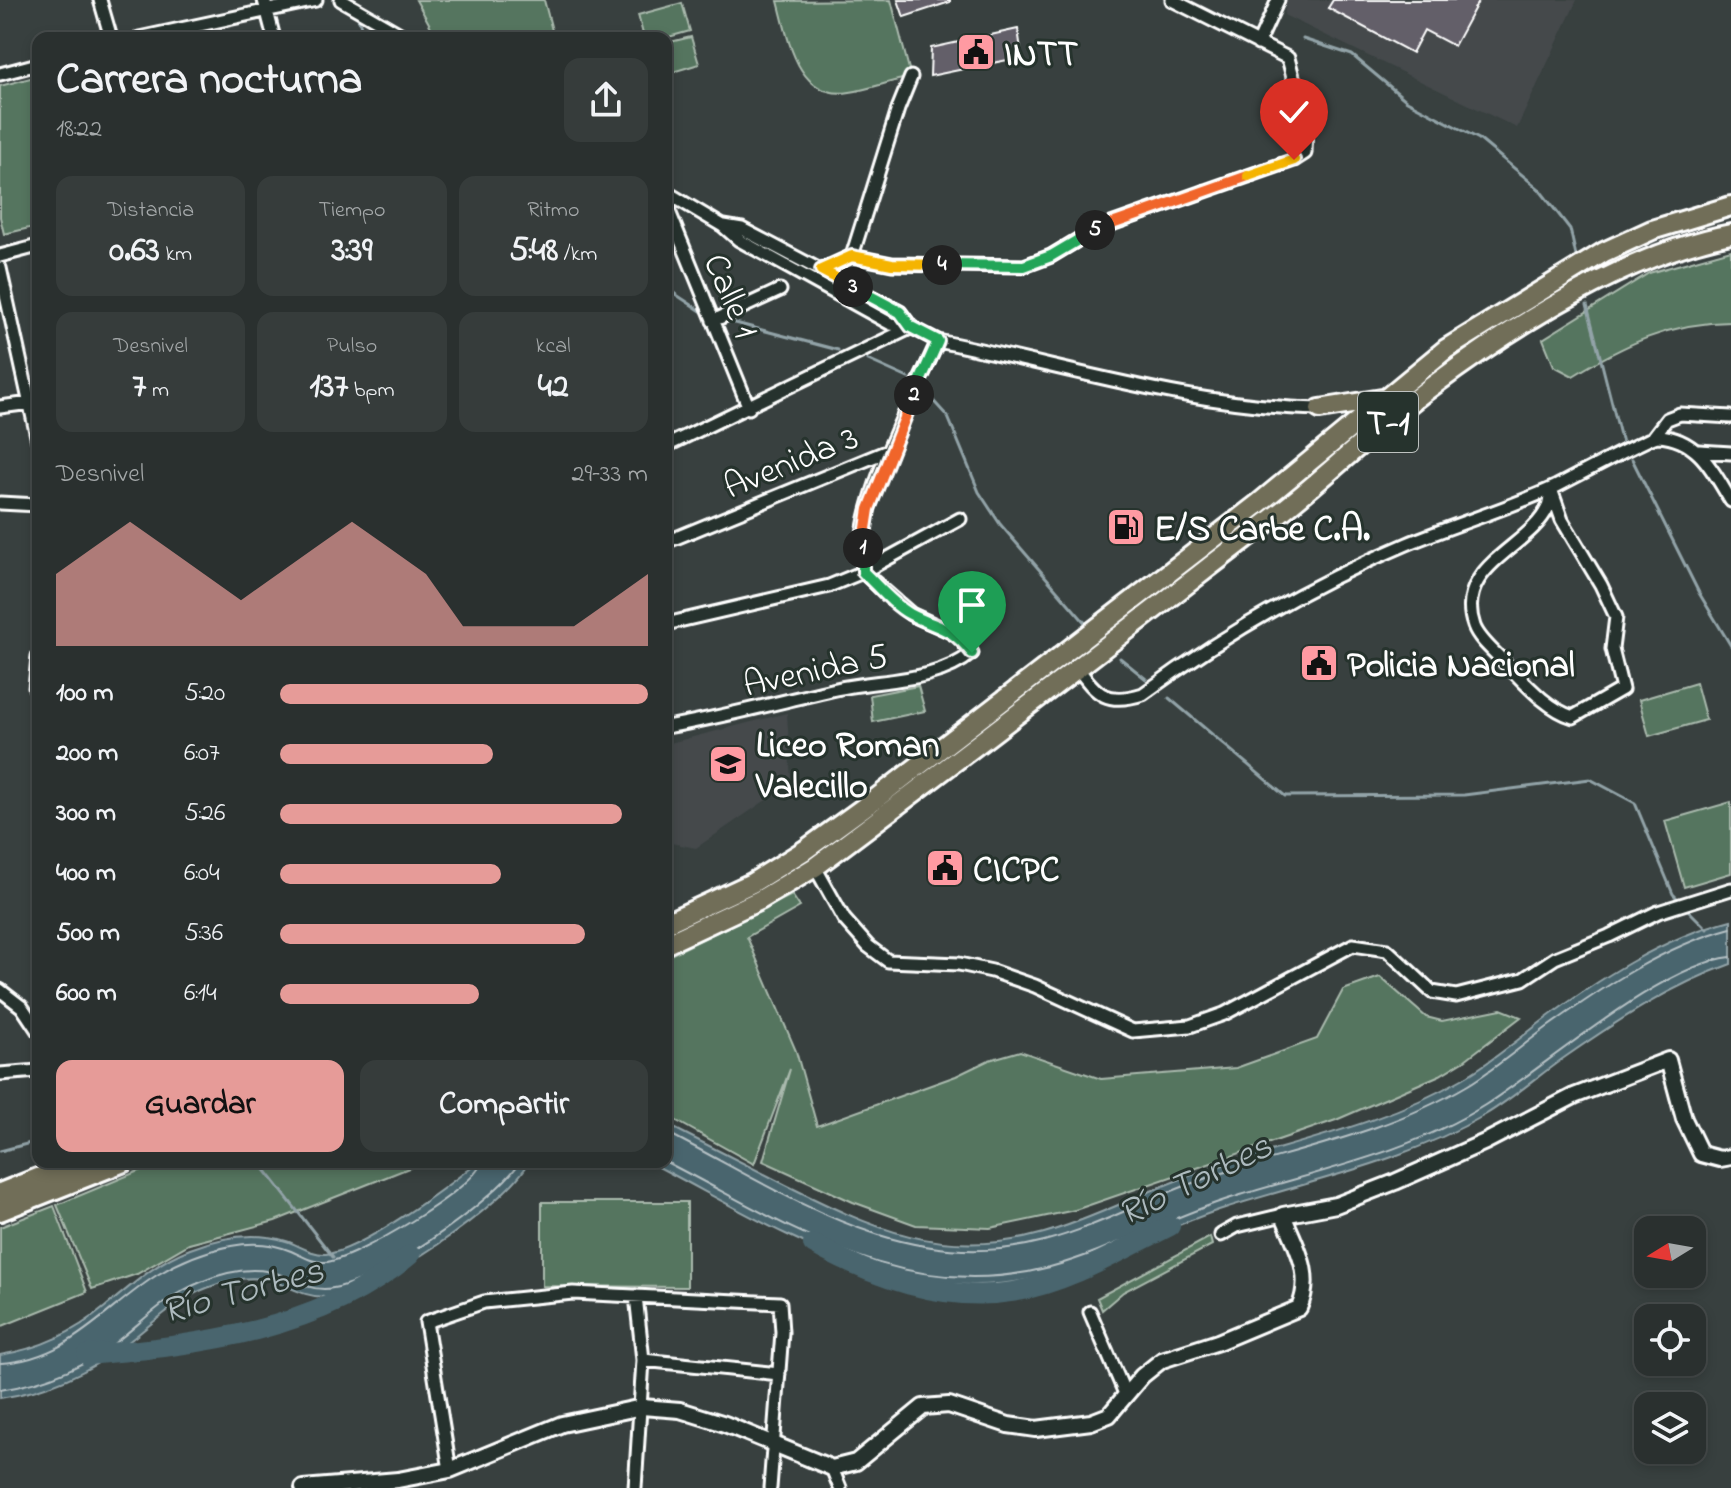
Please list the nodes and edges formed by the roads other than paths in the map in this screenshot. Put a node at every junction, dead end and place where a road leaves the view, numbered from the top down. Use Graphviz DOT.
graph roads {
  1 [pos="100,0"];
  2 [pos="316,0"];
  3 [pos="341,0"];
  4 [pos="1172,0"];
  5 [pos="1278,0"];
  6 [pos="265,4"];
  7 [pos="109,32"];
  8 [pos="161,32"];
  9 [pos="272,32"];
  10 [pos="397,32"];
  11 [pos="1258,44"];
  12 [pos="32,66"];
  13 [pos="0,74"];
  14 [pos="911,77"];
  15 [pos="672,196"];
  16 [pos="1731,206"];
  17 [pos="672,219"];
  18 [pos="723,226"];
  19 [pos="1731,234"];
  20 [pos="32,248"];
  21 [pos="0,256"];
  22 [pos="852,256"];
  23 [pos="0,268"];
  24 [pos="821,270"];
  25 [pos="780,290"];
  26 [pos="713,321"];
  27 [pos="911,327"];
  28 [pos="938,341"];
  29 [pos="32,395"];
  30 [pos="1382,399"];
  31 [pos="32,403"];
  32 [pos="0,407"];
  33 [pos="749,408"];
  34 [pos="1320,409"];
  35 [pos="1731,417"];
  36 [pos="1654,436"];
  37 [pos="1337,442"];
  38 [pos="672,443"];
  39 [pos="890,450"];
  40 [pos="1699,451"];
  41 [pos="1731,453"];
  42 [pos="1551,489"];
  43 [pos="1731,501"];
  44 [pos="0,503"];
  45 [pos="32,505"];
  46 [pos="960,519"];
  47 [pos="672,540"];
  48 [pos="863,572"];
  49 [pos="672,623"];
  50 [pos="1072,660"];
  51 [pos="672,726"];
  52 [pos="815,867"];
  53 [pos="1731,889"];
  54 [pos="672,920"];
  55 [pos="672,941"];
  56 [pos="0,990"];
  57 [pos="32,1022"];
  58 [pos="32,1071"];
  59 [pos="0,1074"];
  60 [pos="1731,1157"];
  61 [pos="63,1168"];
  62 [pos="109,1168"];
  63 [pos="0,1193"];
  64 [pos="0,1211"];
  65 [pos="1283,1215"];
  66 [pos="1221,1235"];
  67 [pos="636,1296"];
  68 [pos="1090,1312"];
  69 [pos="643,1360"];
  70 [pos="779,1374"];
  71 [pos="1126,1396"];
  72 [pos="642,1407"];
  73 [pos="775,1445"];
  74 [pos="832,1468"];
  75 [pos="450,1470"];
  76 [pos="303,1488"];
  77 [pos="635,1488"];
  78 [pos="770,1488"];
  79 [pos="840,1488"];
  1 -- 7 [label="street"];
  2 -- 6 [label="street"];
  3 -- 10 [label="street"];
  4 -- 11 [label="street"];
  5 -- 11 [label="street"];
  6 -- 8 [label="street"];
  6 -- 9 [label="street"];
  11 -- 22 [label="street"];
  12 -- 13 [label="street"];
  14 -- 22 [label="street"];
  15 -- 18 [label="street"];
  16 -- 30 [label="highway, T-1"];
  17 -- 26 [label="street, Calle 1"];
  18 -- 24 [label="street"];
  18 -- 27 [label="street"];
  19 -- 50 [label="highway, T-1"];
  20 -- 21 [label="street"];
  22 -- 24 [label="street"];
  23 -- 29 [label="street"];
  24 -- 27 [label="street"];
  25 -- 26 [label="street"];
  26 -- 33 [label="street, Calle 1"];
  27 -- 28 [label="street"];
  27 -- 33 [label="street"];
  28 -- 34 [label="street"];
  28 -- 39 [label="street"];
  30 -- 34 [label="highway"];
  30 -- 37 [label="highway, T-1"];
  31 -- 32 [label="street"];
  33 -- 38 [label="street"];
  34 -- 37 [label="highway"];
  35 -- 36 [label="street"];
  36 -- 40 [label="street"];
  36 -- 42 [label="street"];
  37 -- 50 [label="highway, T-1"];
  39 -- 47 [label="street, Avenida 3"];
  39 -- 48 [label="street"];
  40 -- 41 [label="street"];
  40 -- 43 [label="street"];
  42 -- 42 [label="street"];
  42 -- 50 [label="street"];
  44 -- 45 [label="street"];
  46 -- 48 [label="street"];
  48 -- 49 [label="street"];
  48 -- 51 [label="street, Avenida 5"];
  50 -- 52 [label="highway, T-1"];
  50 -- 54 [label="highway, T-1"];
  52 -- 53 [label="street"];
  52 -- 55 [label="highway, T-1"];
  56 -- 57 [label="street"];
  58 -- 59 [label="street"];
  60 -- 65 [label="street"];
  61 -- 63 [label="highway"];
  62 -- 64 [label="highway"];
  65 -- 66 [label="street"];
  65 -- 71 [label="street"];
  67 -- 69 [label="street"];
  67 -- 70 [label="street"];
  67 -- 75 [label="street"];
  68 -- 71 [label="street"];
  69 -- 70 [label="street"];
  69 -- 72 [label="street"];
  70 -- 73 [label="street"];
  71 -- 74 [label="street"];
  72 -- 73 [label="street"];
  72 -- 75 [label="street"];
  72 -- 77 [label="street"];
  73 -- 74 [label="street"];
  73 -- 78 [label="street"];
  74 -- 79 [label="street"];
  75 -- 76 [label="street"];
}
